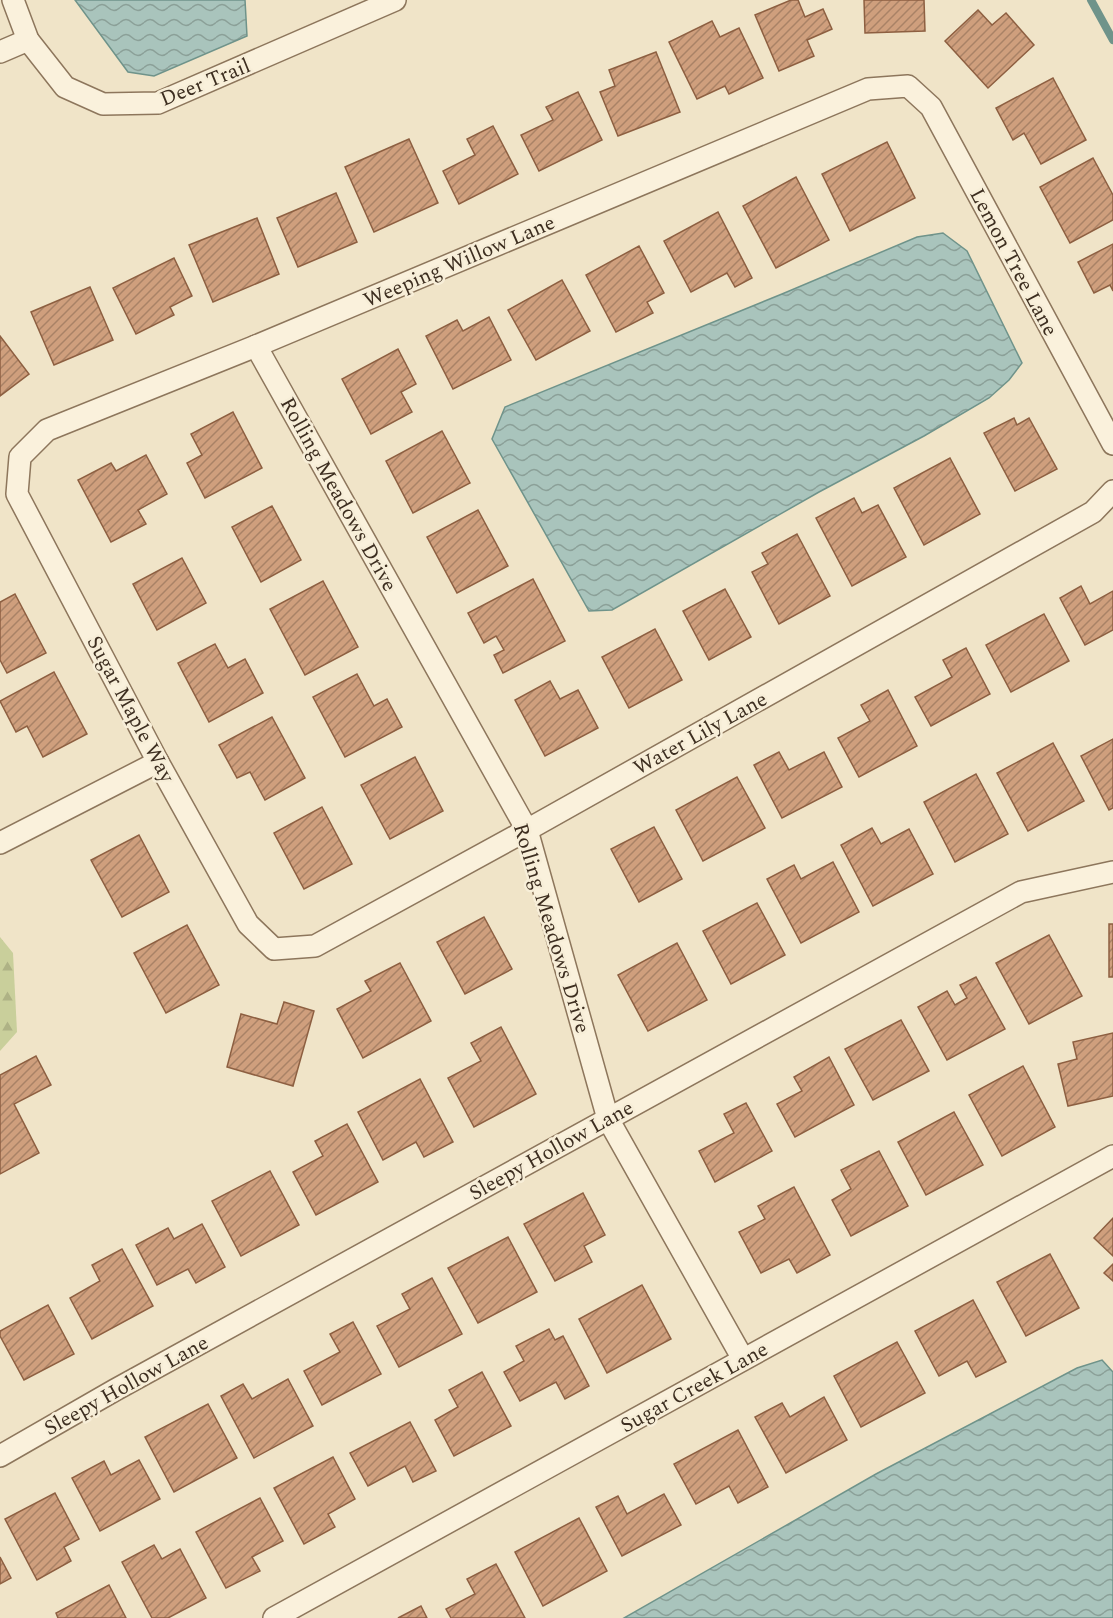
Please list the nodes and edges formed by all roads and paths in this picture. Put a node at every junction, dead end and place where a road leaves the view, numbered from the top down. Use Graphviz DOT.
graph roads {
  1 [pos="13,0"];
  2 [pos="395,0"];
  3 [pos="28,40"];
  4 [pos="0,52"];
  5 [pos="908,86"];
  6 [pos="256,346"];
  7 [pos="1113,444"];
  8 [pos="20,457"];
  9 [pos="1113,491"];
  10 [pos="158,762"];
  11 [pos="528,830"];
  12 [pos="0,843"];
  13 [pos="1113,872"];
  14 [pos="274,949"];
  15 [pos="608,1119"];
  16 [pos="1113,1156"];
  17 [pos="743,1359"];
  18 [pos="0,1456"];
  19 [pos="274,1618"];
  1 -- 3 [label="street, Deer Trail"];
  2 -- 3 [label="street, Deer Trail"];
  3 -- 4 [label="street"];
  5 -- 6 [label="street, Weeping Willow Lane"];
  5 -- 7 [label="street, Lemon Tree Lane"];
  6 -- 8 [label="street, Weeping Willow Lane"];
  6 -- 11 [label="street, Rolling Meadows Drive"];
  8 -- 10 [label="street, Sugar Maple Way"];
  9 -- 11 [label="street, Water Lily Lane"];
  10 -- 12 [label="street"];
  10 -- 14 [label="street, Sugar Maple Way"];
  11 -- 14 [label="street, Water Lily Lane"];
  11 -- 15 [label="street, Rolling Meadows Drive"];
  13 -- 15 [label="street, Sleepy Hollow Lane"];
  15 -- 17 [label="street, Rolling Meadows Drive"];
  15 -- 18 [label="street, Sleepy Hollow Lane"];
  16 -- 17 [label="street, Sugar Creek Lane"];
  17 -- 19 [label="street, Sugar Creek Lane"];
}
